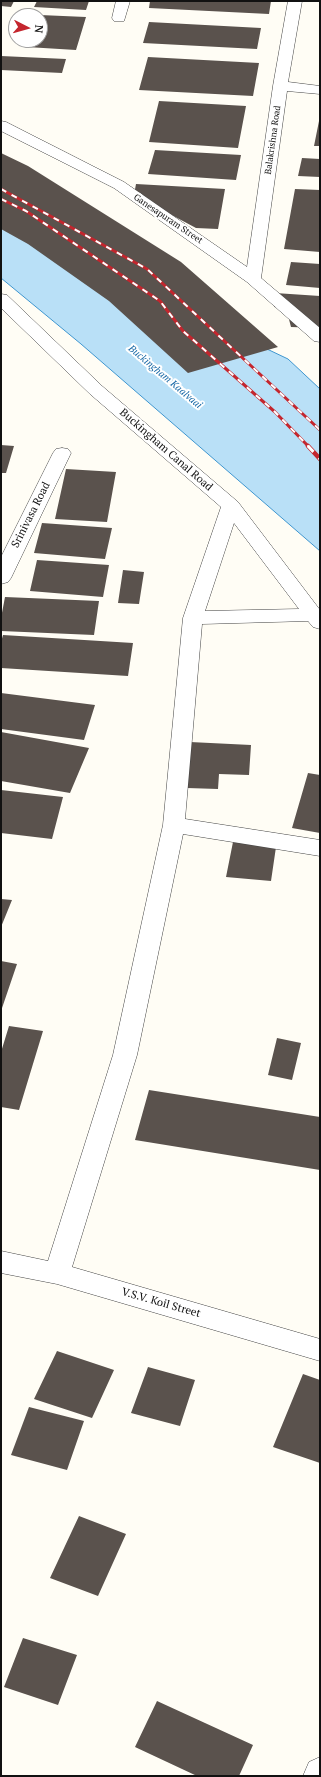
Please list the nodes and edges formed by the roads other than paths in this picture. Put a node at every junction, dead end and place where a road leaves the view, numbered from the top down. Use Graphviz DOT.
graph roads {
  1 [pos="122,1"];
  2 [pos="295,1"];
  3 [pos="120,18"];
  4 [pos="280,86"];
  5 [pos="320,90"];
  6 [pos="1,112"];
  7 [pos="1,125"];
  8 [pos="49,138"];
  9 [pos="253,278"];
  10 [pos="1,299"];
  11 [pos="320,337"];
  12 [pos="62,453"];
  13 [pos="231,506"];
  14 [pos="8,548"];
  15 [pos="1,578"];
  16 [pos="193,618"];
  17 [pos="317,619"];
  18 [pos="174,825"];
  19 [pos="320,848"];
  20 [pos="1,1262"];
  21 [pos="57,1273"];
  22 [pos="320,1350"];
  23 [pos="320,1772"];
  24 [pos="318,1776"];
  1 -- 3 [label="street"];
  2 -- 4 [label="street, Balakrishna Road"];
  4 -- 5 [label="street"];
  4 -- 9 [label="street, Balakrishna Road"];
  6 -- 8 [label="street"];
  7 -- 9 [label="street, Ganesapuram Street"];
  9 -- 11 [label="street, Ganesapuram Street"];
  10 -- 13 [label="street, Buckingham Canal Road"];
  12 -- 14 [label="street, Srinivasa Road"];
  13 -- 16 [label="street"];
  13 -- 17 [label="street, Buckingham Canal Road"];
  14 -- 15 [label="street, Srinivasa Road"];
  16 -- 17 [label="street"];
  16 -- 18 [label="street"];
  18 -- 19 [label="street"];
  18 -- 21 [label="street"];
  20 -- 21 [label="street, V.S.V. Koil Street"];
  21 -- 22 [label="street, V.S.V. Koil Street"];
  23 -- 24 [label="street"];
}
